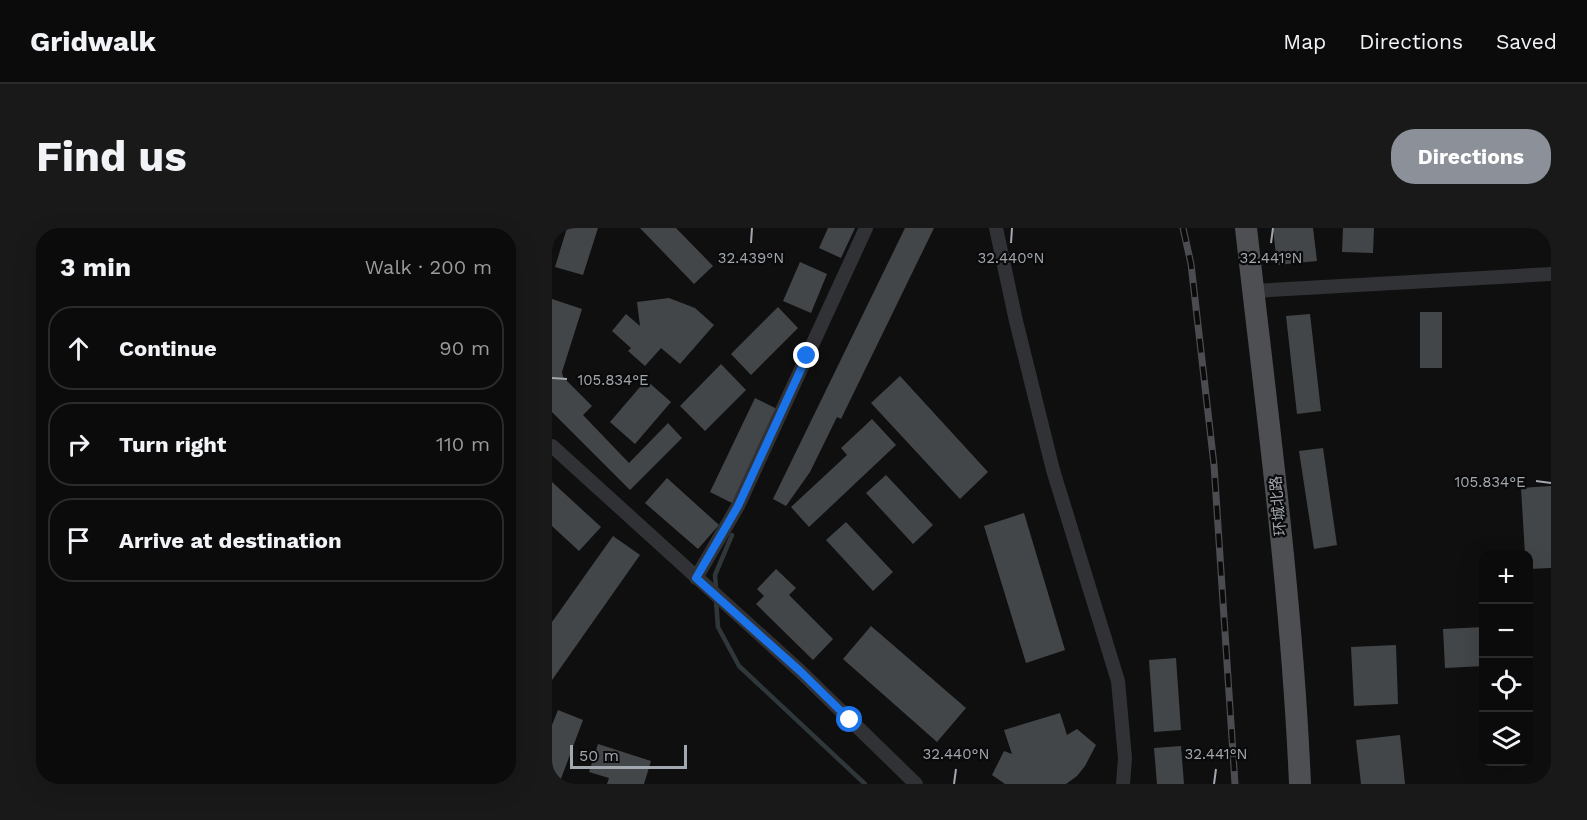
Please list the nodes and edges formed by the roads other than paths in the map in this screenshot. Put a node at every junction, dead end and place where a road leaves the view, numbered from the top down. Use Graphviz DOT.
graph roads {
  1 [pos="866,228"];
  2 [pos="996,228"];
  3 [pos="1246,228"];
  4 [pos="1551,274"];
  5 [pos="1253,291"];
  6 [pos="552,446"];
  7 [pos="696,578"];
  8 [pos="916,784"];
  9 [pos="1123,784"];
  10 [pos="1300,784"];
  1 -- 7 [label="street"];
  2 -- 9 [label="street"];
  3 -- 5 [label="main road, 环城北路"];
  4 -- 5 [label="street"];
  5 -- 10 [label="main road, 环城北路"];
  6 -- 7 [label="street"];
  7 -- 8 [label="street"];
}
